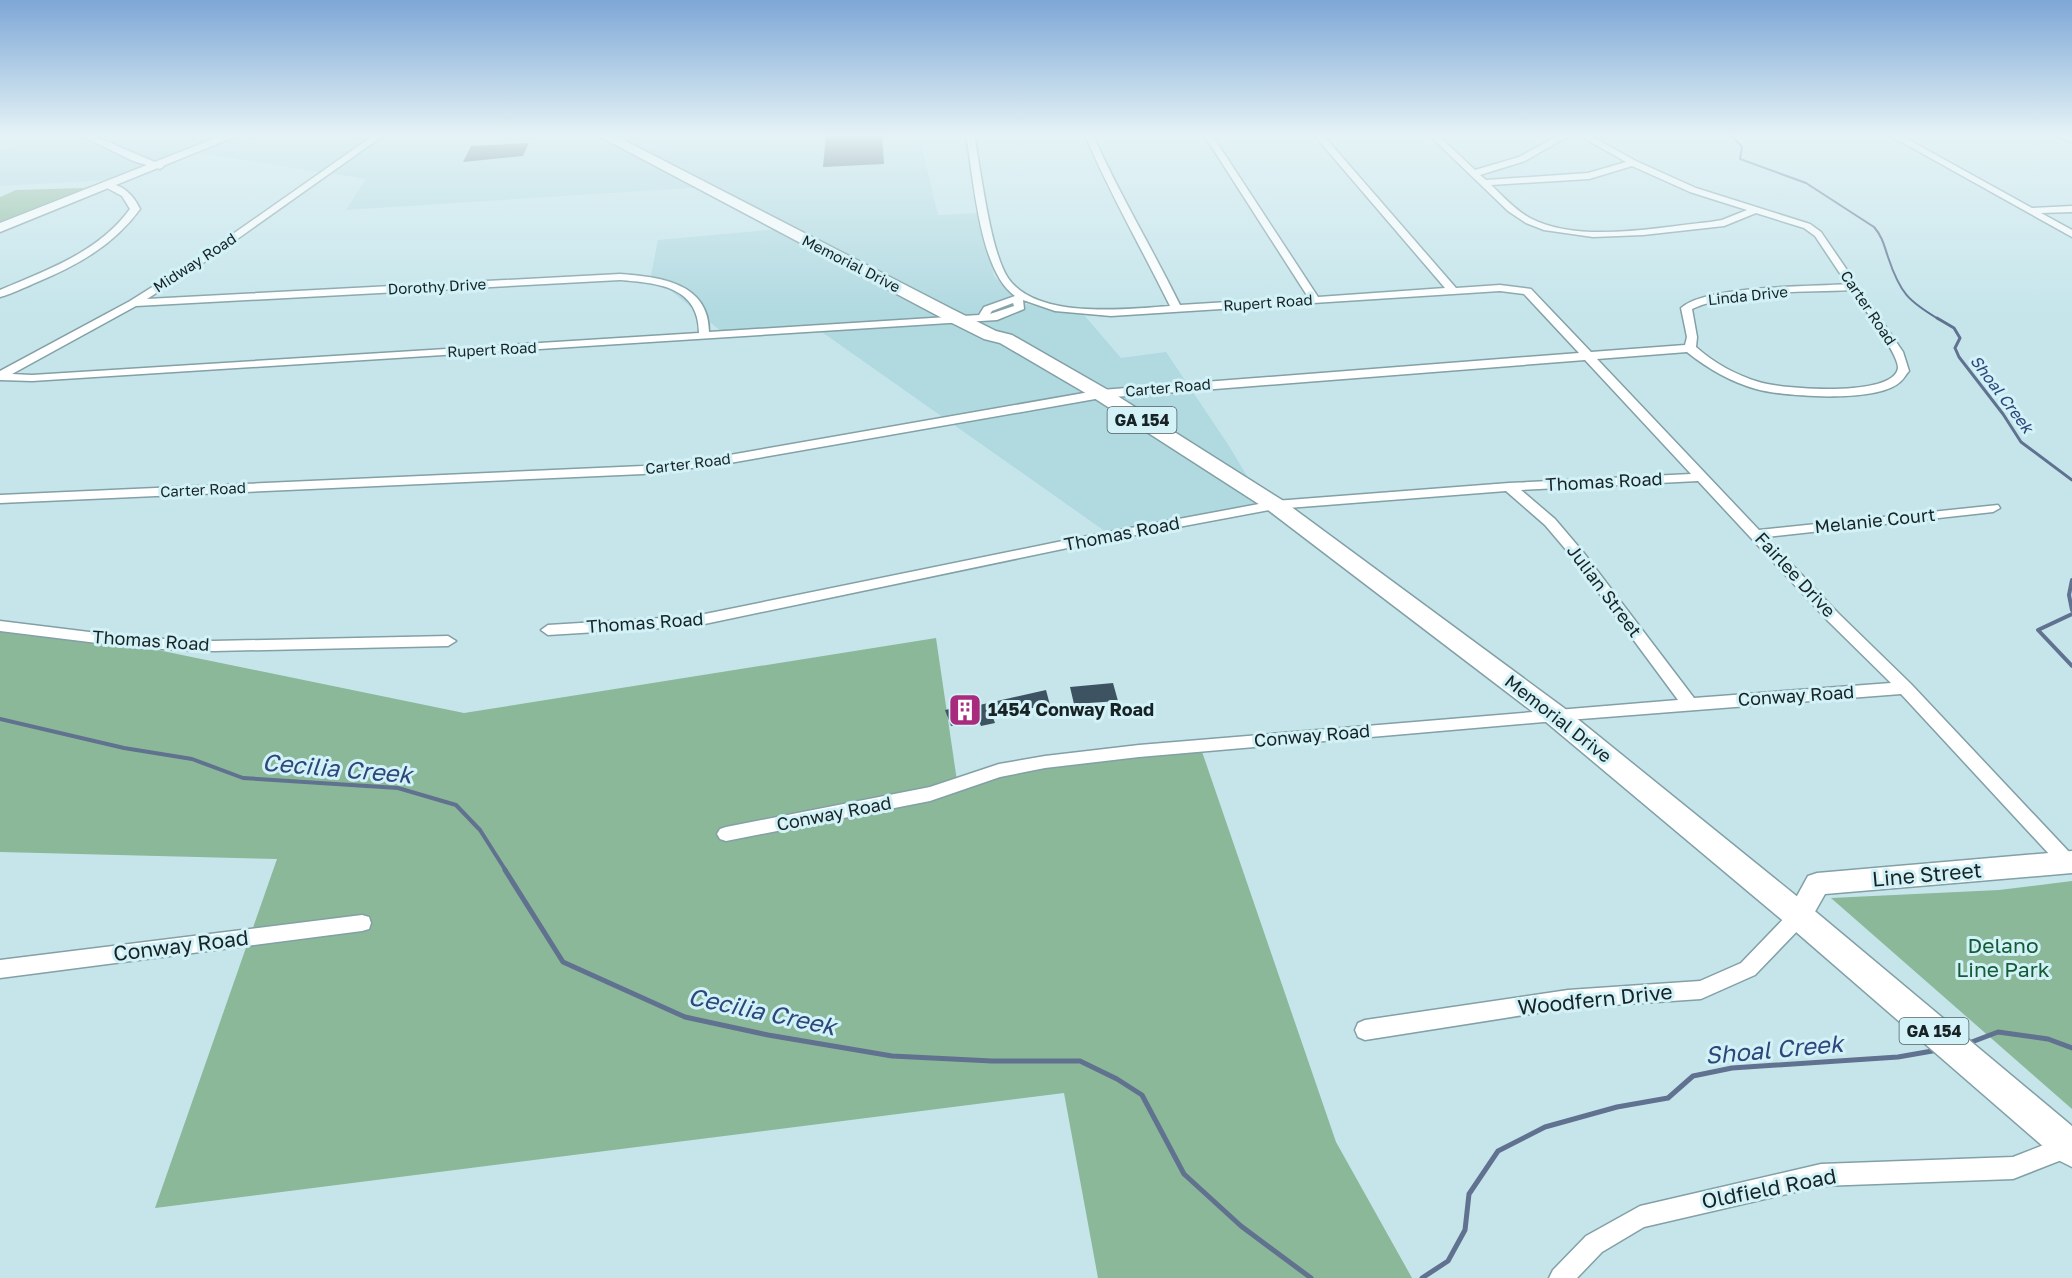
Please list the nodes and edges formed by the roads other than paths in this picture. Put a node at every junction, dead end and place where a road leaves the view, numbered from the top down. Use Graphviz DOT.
graph roads {
  1 [pos="87,195"];
  2 [pos="126,195"];
  3 [pos="294,195"];
  4 [pos="718,195"];
  5 [pos="742,195"];
  6 [pos="982,195"];
  7 [pos="1118,195"];
  8 [pos="1247,195"];
  9 [pos="1370,195"];
  10 [pos="1496,195"];
  11 [pos="1707,195"];
  12 [pos="2000,195"];
  13 [pos="2072,209"];
  14 [pos="1755,210"];
  15 [pos="2031,212"];
  16 [pos="0,228"];
  17 [pos="2072,234"];
  18 [pos="1854,287"];
  19 [pos="1521,289"];
  20 [pos="1453,291"];
  21 [pos="0,294"];
  22 [pos="1021,298"];
  23 [pos="1315,300"];
  24 [pos="134,303"];
  25 [pos="1176,309"];
  26 [pos="982,317"];
  27 [pos="959,319"];
  28 [pos="704,337"];
  29 [pos="1006,339"];
  30 [pos="1690,348"];
  31 [pos="1589,356"];
  32 [pos="0,376"];
  33 [pos="1101,394"];
  34 [pos="1701,477"];
  35 [pos="1509,487"];
  36 [pos="0,499"];
  37 [pos="1275,505"];
  38 [pos="1992,508"];
  39 [pos="1757,534"];
  40 [pos="0,626"];
  41 [pos="548,630"];
  42 [pos="448,641"];
  43 [pos="1905,688"];
  44 [pos="1690,704"];
  45 [pos="1554,715"];
  46 [pos="726,834"];
  47 [pos="2070,862"];
  48 [pos="1799,915"];
  49 [pos="362,923"];
  50 [pos="0,969"];
  51 [pos="1365,1030"];
  52 [pos="2070,1148"];
  53 [pos="1561,1278"];
  1 -- 16 [label="main road"];
  2 -- 21 [label="street"];
  3 -- 24 [label="street, Midway Road"];
  4 -- 27 [label="main road, Memorial Drive / GA 154"];
  5 -- 26 [label="main road, Memorial Drive / GA 154"];
  6 -- 22 [label="street"];
  7 -- 25 [label="street"];
  8 -- 23 [label="street"];
  9 -- 20 [label="street"];
  10 -- 14 [label="street"];
  11 -- 14 [label="street, Carter Road"];
  12 -- 15 [label="street"];
  13 -- 15 [label="street"];
  14 -- 18 [label="street, Carter Road"];
  15 -- 17 [label="street"];
  18 -- 30 [label="street, Linda Drive"];
  18 -- 30 [label="street, Carter Road"];
  19 -- 20 [label="street, Rupert Road"];
  19 -- 31 [label="street, Fairlee Drive"];
  20 -- 23 [label="street, Rupert Road"];
  22 -- 25 [label="street, Rupert Road"];
  22 -- 26 [label="street, Rupert Road"];
  23 -- 25 [label="street, Rupert Road"];
  24 -- 28 [label="street, Dorothy Drive"];
  24 -- 32 [label="street, Midway Road"];
  26 -- 27 [label="street, Rupert Road"];
  26 -- 29 [label="main road, Memorial Drive / GA 154"];
  27 -- 28 [label="street, Rupert Road"];
  27 -- 29 [label="main road, Memorial Drive / GA 154"];
  28 -- 32 [label="street, Rupert Road"];
  29 -- 33 [label="main road, Memorial Drive / GA 154"];
  30 -- 31 [label="street, Carter Road"];
  31 -- 33 [label="street, Carter Road"];
  31 -- 34 [label="street, Fairlee Drive"];
  33 -- 36 [label="street, Carter Road"];
  33 -- 37 [label="main road, Memorial Drive / GA 154"];
  34 -- 35 [label="street, Thomas Road"];
  34 -- 39 [label="street, Fairlee Drive"];
  35 -- 37 [label="street, Thomas Road"];
  35 -- 44 [label="street, Julian Street"];
  37 -- 41 [label="street, Thomas Road"];
  37 -- 45 [label="main road, Memorial Drive / GA 154"];
  38 -- 39 [label="street, Melanie Court"];
  39 -- 43 [label="street, Fairlee Drive"];
  40 -- 42 [label="street, Thomas Road"];
  43 -- 44 [label="street, Conway Road"];
  43 -- 47 [label="street, Fairlee Drive"];
  44 -- 45 [label="street, Conway Road"];
  45 -- 46 [label="street, Conway Road"];
  45 -- 48 [label="main road, Memorial Drive / GA 154"];
  47 -- 48 [label="main road, Line Street"];
  48 -- 51 [label="street, Woodfern Drive"];
  48 -- 52 [label="main road, Memorial Drive / GA 154"];
  49 -- 50 [label="street, Conway Road"];
  52 -- 53 [label="street, Oldfield Road"];
}
